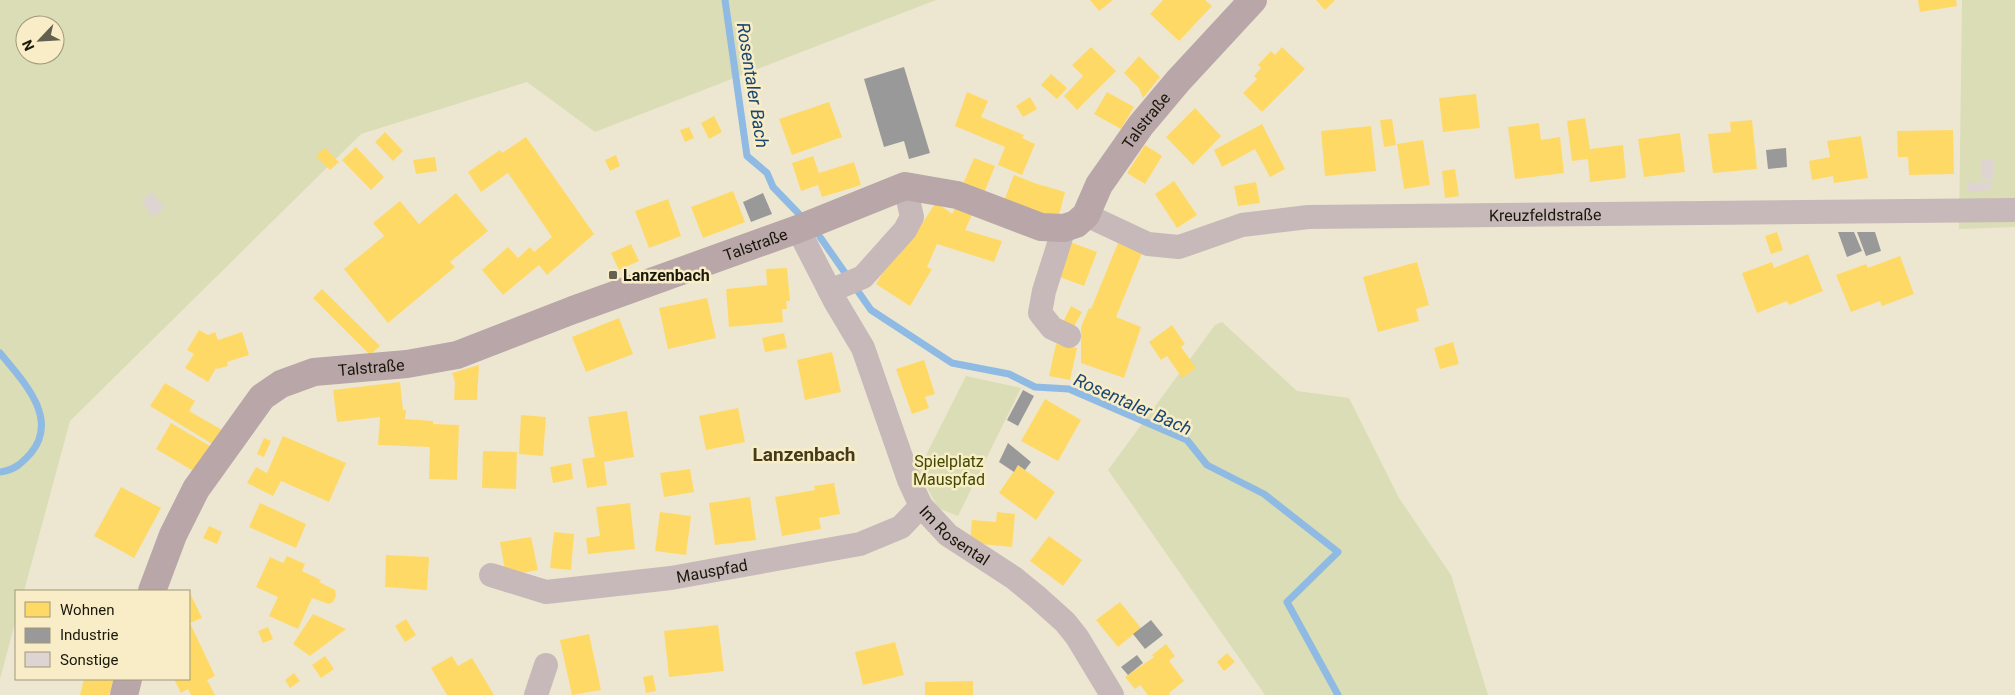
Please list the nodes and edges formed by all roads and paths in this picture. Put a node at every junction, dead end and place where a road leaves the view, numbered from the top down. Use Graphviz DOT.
graph roads {
  1 [pos="1253,0"];
  2 [pos="905,186"];
  3 [pos="2015,210"];
  4 [pos="1075,221"];
  5 [pos="798,229"];
  6 [pos="843,286"];
  7 [pos="1069,336"];
  8 [pos="921,506"];
  9 [pos="491,575"];
  10 [pos="152,590"];
  11 [pos="546,665"];
  12 [pos="128,680"];
  13 [pos="124,695"];
  14 [pos="536,695"];
  15 [pos="1112,695"];
  1 -- 4 [label="main road, Talstraße"];
  2 -- 4 [label="main road"];
  2 -- 5 [label="main road, Talstraße"];
  2 -- 6 [label="street"];
  3 -- 4 [label="street, Kreuzfeldstraße"];
  4 -- 7 [label="street"];
  5 -- 6 [label="street, Im Rosental"];
  5 -- 10 [label="main road, Talstraße"];
  6 -- 8 [label="street, Im Rosental"];
  8 -- 9 [label="street, Mauspfad"];
  8 -- 15 [label="street, Im Rosental"];
  11 -- 14 [label="street"];
  12 -- 13 [label="main road"];
}
